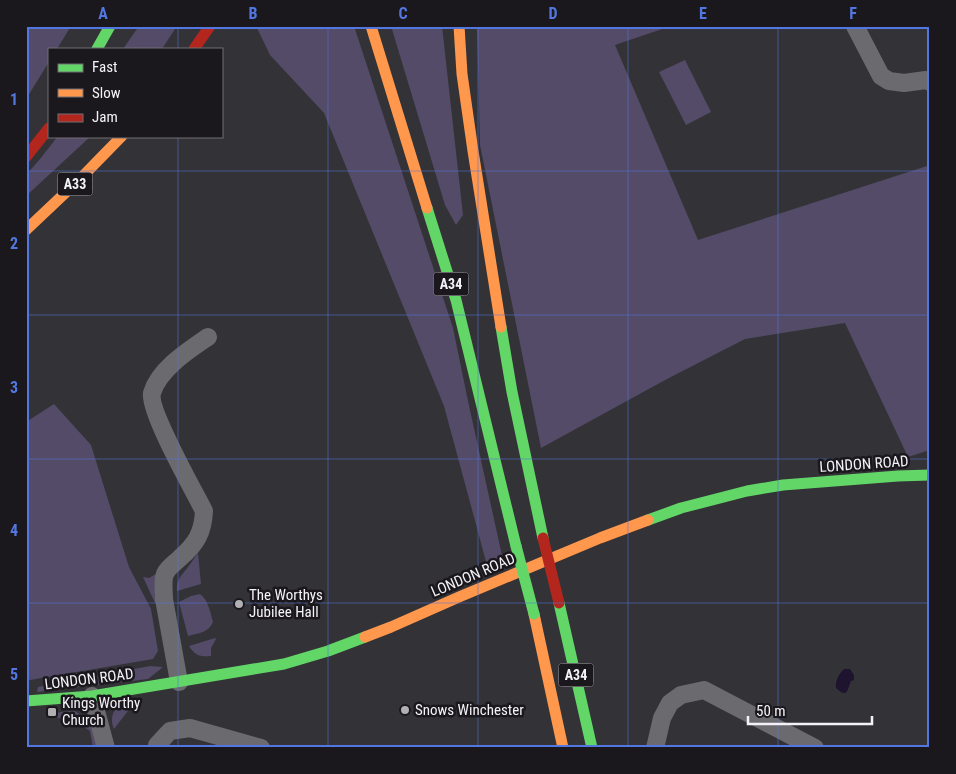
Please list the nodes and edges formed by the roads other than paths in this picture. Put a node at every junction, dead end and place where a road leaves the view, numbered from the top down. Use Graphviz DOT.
graph roads {
  1 [pos="110,26"];
  2 [pos="210,26"];
  3 [pos="371,26"];
  4 [pos="459,26"];
  5 [pos="855,26"];
  6 [pos="98,48"];
  7 [pos="195,48"];
  8 [pos="930,82"];
  9 [pos="48,129"];
  10 [pos="120,138"];
  11 [pos="26,157"];
  12 [pos="26,230"];
  13 [pos="208,337"];
  14 [pos="930,476"];
  15 [pos="180,682"];
  16 [pos="92,696"];
  17 [pos="26,701"];
  18 [pos="227,743"];
  19 [pos="156,745"];
  20 [pos="106,748"];
  21 [pos="261,748"];
  22 [pos="563,748"];
  23 [pos="592,748"];
  24 [pos="655,748"];
  25 [pos="815,748"];
  1 -- 6 [label="main road"];
  2 -- 7 [label="main road"];
  3 -- 22 [label="main road, A34, bridge"];
  4 -- 23 [label="main road, A34, bridge"];
  5 -- 8 [label="street"];
  9 -- 11 [label="main road"];
  10 -- 12 [label="main road, A33"];
  13 -- 15 [label="street"];
  14 -- 15 [label="main road, LONDON ROAD"];
  15 -- 16 [label="main road, LONDON ROAD"];
  16 -- 17 [label="main road, LONDON ROAD"];
  16 -- 20 [label="street"];
  18 -- 19 [label="street"];
  18 -- 21 [label="street"];
  24 -- 25 [label="street"];
}
